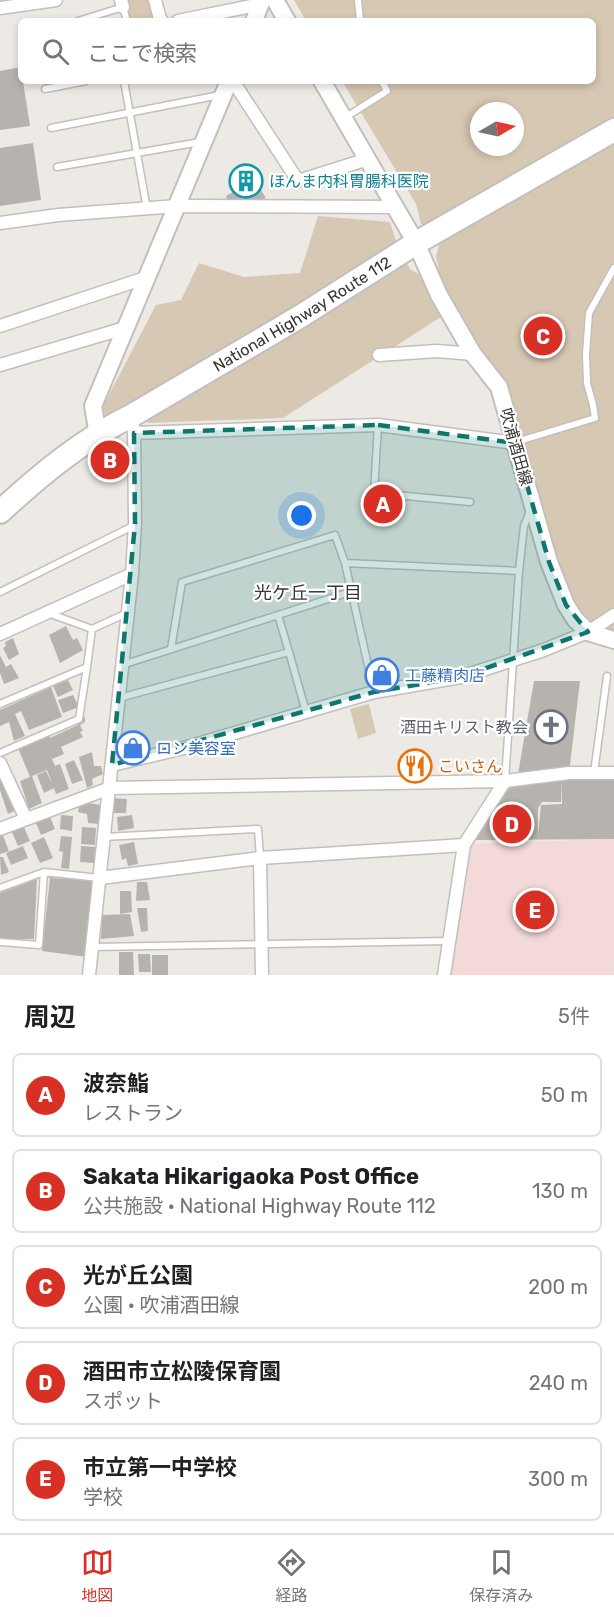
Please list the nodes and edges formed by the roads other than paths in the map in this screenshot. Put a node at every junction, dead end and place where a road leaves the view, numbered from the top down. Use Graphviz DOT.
graph roads {
  1 [pos="56,0"];
  2 [pos="156,0"];
  3 [pos="358,0"];
  4 [pos="266,1"];
  5 [pos="122,3"];
  6 [pos="0,8"];
  7 [pos="85,18"];
  8 [pos="127,18"];
  9 [pos="160,18"];
  10 [pos="191,18"];
  11 [pos="256,18"];
  12 [pos="284,18"];
  13 [pos="360,18"];
  14 [pos="71,84"];
  15 [pos="124,84"];
  16 [pos="324,84"];
  17 [pos="384,84"];
  18 [pos="229,85"];
  19 [pos="45,89"];
  20 [pos="129,112"];
  21 [pos="344,118"];
  22 [pos="51,128"];
  23 [pos="614,130"];
  24 [pos="204,142"];
  25 [pos="138,153"];
  26 [pos="368,159"];
  27 [pos="57,167"];
  28 [pos="177,206"];
  29 [pos="396,207"];
  30 [pos="147,210"];
  31 [pos="0,223"];
  32 [pos="416,243"];
  33 [pos="614,268"];
  34 [pos="145,278"];
  35 [pos="0,326"];
  36 [pos="125,328"];
  37 [pos="379,354"];
  38 [pos="473,354"];
  39 [pos="0,365"];
  40 [pos="132,424"];
  41 [pos="378,425"];
  42 [pos="98,435"];
  43 [pos="515,443"];
  44 [pos="470,502"];
  45 [pos="532,505"];
  46 [pos="0,512"];
  47 [pos="135,525"];
  48 [pos="345,564"];
  49 [pos="519,571"];
  50 [pos="132,574"];
  51 [pos="0,592"];
  52 [pos="350,592"];
  53 [pos="46,612"];
  54 [pos="127,613"];
  55 [pos="278,615"];
  56 [pos="614,615"];
  57 [pos="92,629"];
  58 [pos="588,632"];
  59 [pos="0,633"];
  60 [pos="614,640"];
  61 [pos="171,650"];
  62 [pos="289,652"];
  63 [pos="514,660"];
  64 [pos="122,665"];
  65 [pos="87,668"];
  66 [pos="607,676"];
  67 [pos="374,692"];
  68 [pos="118,698"];
  69 [pos="0,704"];
  70 [pos="306,713"];
  71 [pos="0,753"];
  72 [pos="0,763"];
  73 [pos="112,765"];
  74 [pos="594,773"];
  75 [pos="614,773"];
  76 [pos="505,781"];
  77 [pos="110,788"];
  78 [pos="26,819"];
  79 [pos="0,829"];
  80 [pos="104,837"];
  81 [pos="464,845"];
  82 [pos="260,858"];
  83 [pos="44,872"];
  84 [pos="100,878"];
  85 [pos="0,888"];
  86 [pos="449,941"];
  87 [pos="0,942"];
  88 [pos="261,946"];
  89 [pos="92,947"];
  90 [pos="89,975"];
  91 [pos="262,975"];
  92 [pos="444,975"];
  1 -- 6 [label="street"];
  2 -- 9 [label="street"];
  3 -- 13 [label="lane"];
  4 -- 10 [label="street"];
  4 -- 11 [label="street"];
  4 -- 12 [label="street"];
  5 -- 7 [label="lane"];
  5 -- 8 [label="lane"];
  14 -- 19 [label="lane"];
  15 -- 20 [label="lane"];
  16 -- 21 [label="street, 吹浦酒田線"];
  17 -- 21 [label="lane"];
  18 -- 20 [label="lane"];
  18 -- 24 [label="street"];
  18 -- 26 [label="street"];
  20 -- 22 [label="lane"];
  20 -- 25 [label="lane"];
  21 -- 26 [label="street, 吹浦酒田線"];
  23 -- 32 [label="highway, National Highway Route 112"];
  24 -- 25 [label="lane"];
  24 -- 28 [label="street"];
  25 -- 27 [label="lane"];
  25 -- 30 [label="lane"];
  26 -- 29 [label="street, 吹浦酒田線"];
  28 -- 29 [label="street"];
  28 -- 30 [label="street"];
  28 -- 34 [label="street"];
  29 -- 32 [label="street, 吹浦酒田線"];
  30 -- 31 [label="street"];
  32 -- 38 [label="street, 吹浦酒田線"];
  32 -- 40 [label="highway, National Highway Route 112"];
  33 -- 43 [label="lane"];
  34 -- 35 [label="street"];
  34 -- 36 [label="street"];
  36 -- 39 [label="street"];
  36 -- 42 [label="street"];
  37 -- 38 [label="street"];
  38 -- 43 [label="street, 吹浦酒田線"];
  40 -- 41 [label="street"];
  40 -- 42 [label="highway, National Highway Route 112"];
  40 -- 47 [label="street"];
  41 -- 43 [label="street"];
  41 -- 44 [label="lane"];
  42 -- 46 [label="highway, National Highway Route 112"];
  43 -- 45 [label="street, 吹浦酒田線"];
  45 -- 49 [label="lane"];
  45 -- 58 [label="street, 吹浦酒田線"];
  47 -- 50 [label="street"];
  47 -- 51 [label="lane"];
  48 -- 49 [label="lane"];
  48 -- 52 [label="lane"];
  48 -- 61 [label="lane"];
  49 -- 63 [label="lane"];
  50 -- 53 [label="street"];
  50 -- 54 [label="street"];
  52 -- 55 [label="lane"];
  52 -- 67 [label="lane"];
  53 -- 57 [label="lane"];
  53 -- 59 [label="street"];
  54 -- 57 [label="lane"];
  54 -- 64 [label="street"];
  55 -- 61 [label="lane"];
  55 -- 62 [label="lane"];
  56 -- 58 [label="street"];
  57 -- 65 [label="lane"];
  58 -- 60 [label="street"];
  58 -- 63 [label="street"];
  61 -- 64 [label="lane"];
  62 -- 68 [label="lane"];
  62 -- 70 [label="lane"];
  63 -- 67 [label="street"];
  63 -- 76 [label="lane"];
  64 -- 68 [label="street"];
  65 -- 69 [label="lane"];
  65 -- 71 [label="lane"];
  66 -- 74 [label="lane"];
  67 -- 70 [label="street"];
  68 -- 73 [label="street"];
  70 -- 73 [label="street"];
  72 -- 78 [label="street"];
  73 -- 77 [label="street"];
  74 -- 75 [label="street"];
  74 -- 76 [label="street"];
  76 -- 77 [label="street"];
  76 -- 81 [label="street"];
  77 -- 78 [label="street"];
  77 -- 80 [label="street"];
  78 -- 79 [label="street"];
  80 -- 82 [label="lane"];
  80 -- 84 [label="street"];
  81 -- 82 [label="street"];
  81 -- 86 [label="street"];
  82 -- 84 [label="street"];
  82 -- 88 [label="street"];
  83 -- 84 [label="lane"];
  83 -- 85 [label="lane"];
  83 -- 87 [label="lane"];
  84 -- 89 [label="street"];
  86 -- 88 [label="lane"];
  86 -- 92 [label="street"];
  88 -- 89 [label="lane"];
  88 -- 91 [label="street"];
  89 -- 90 [label="street"];
}
